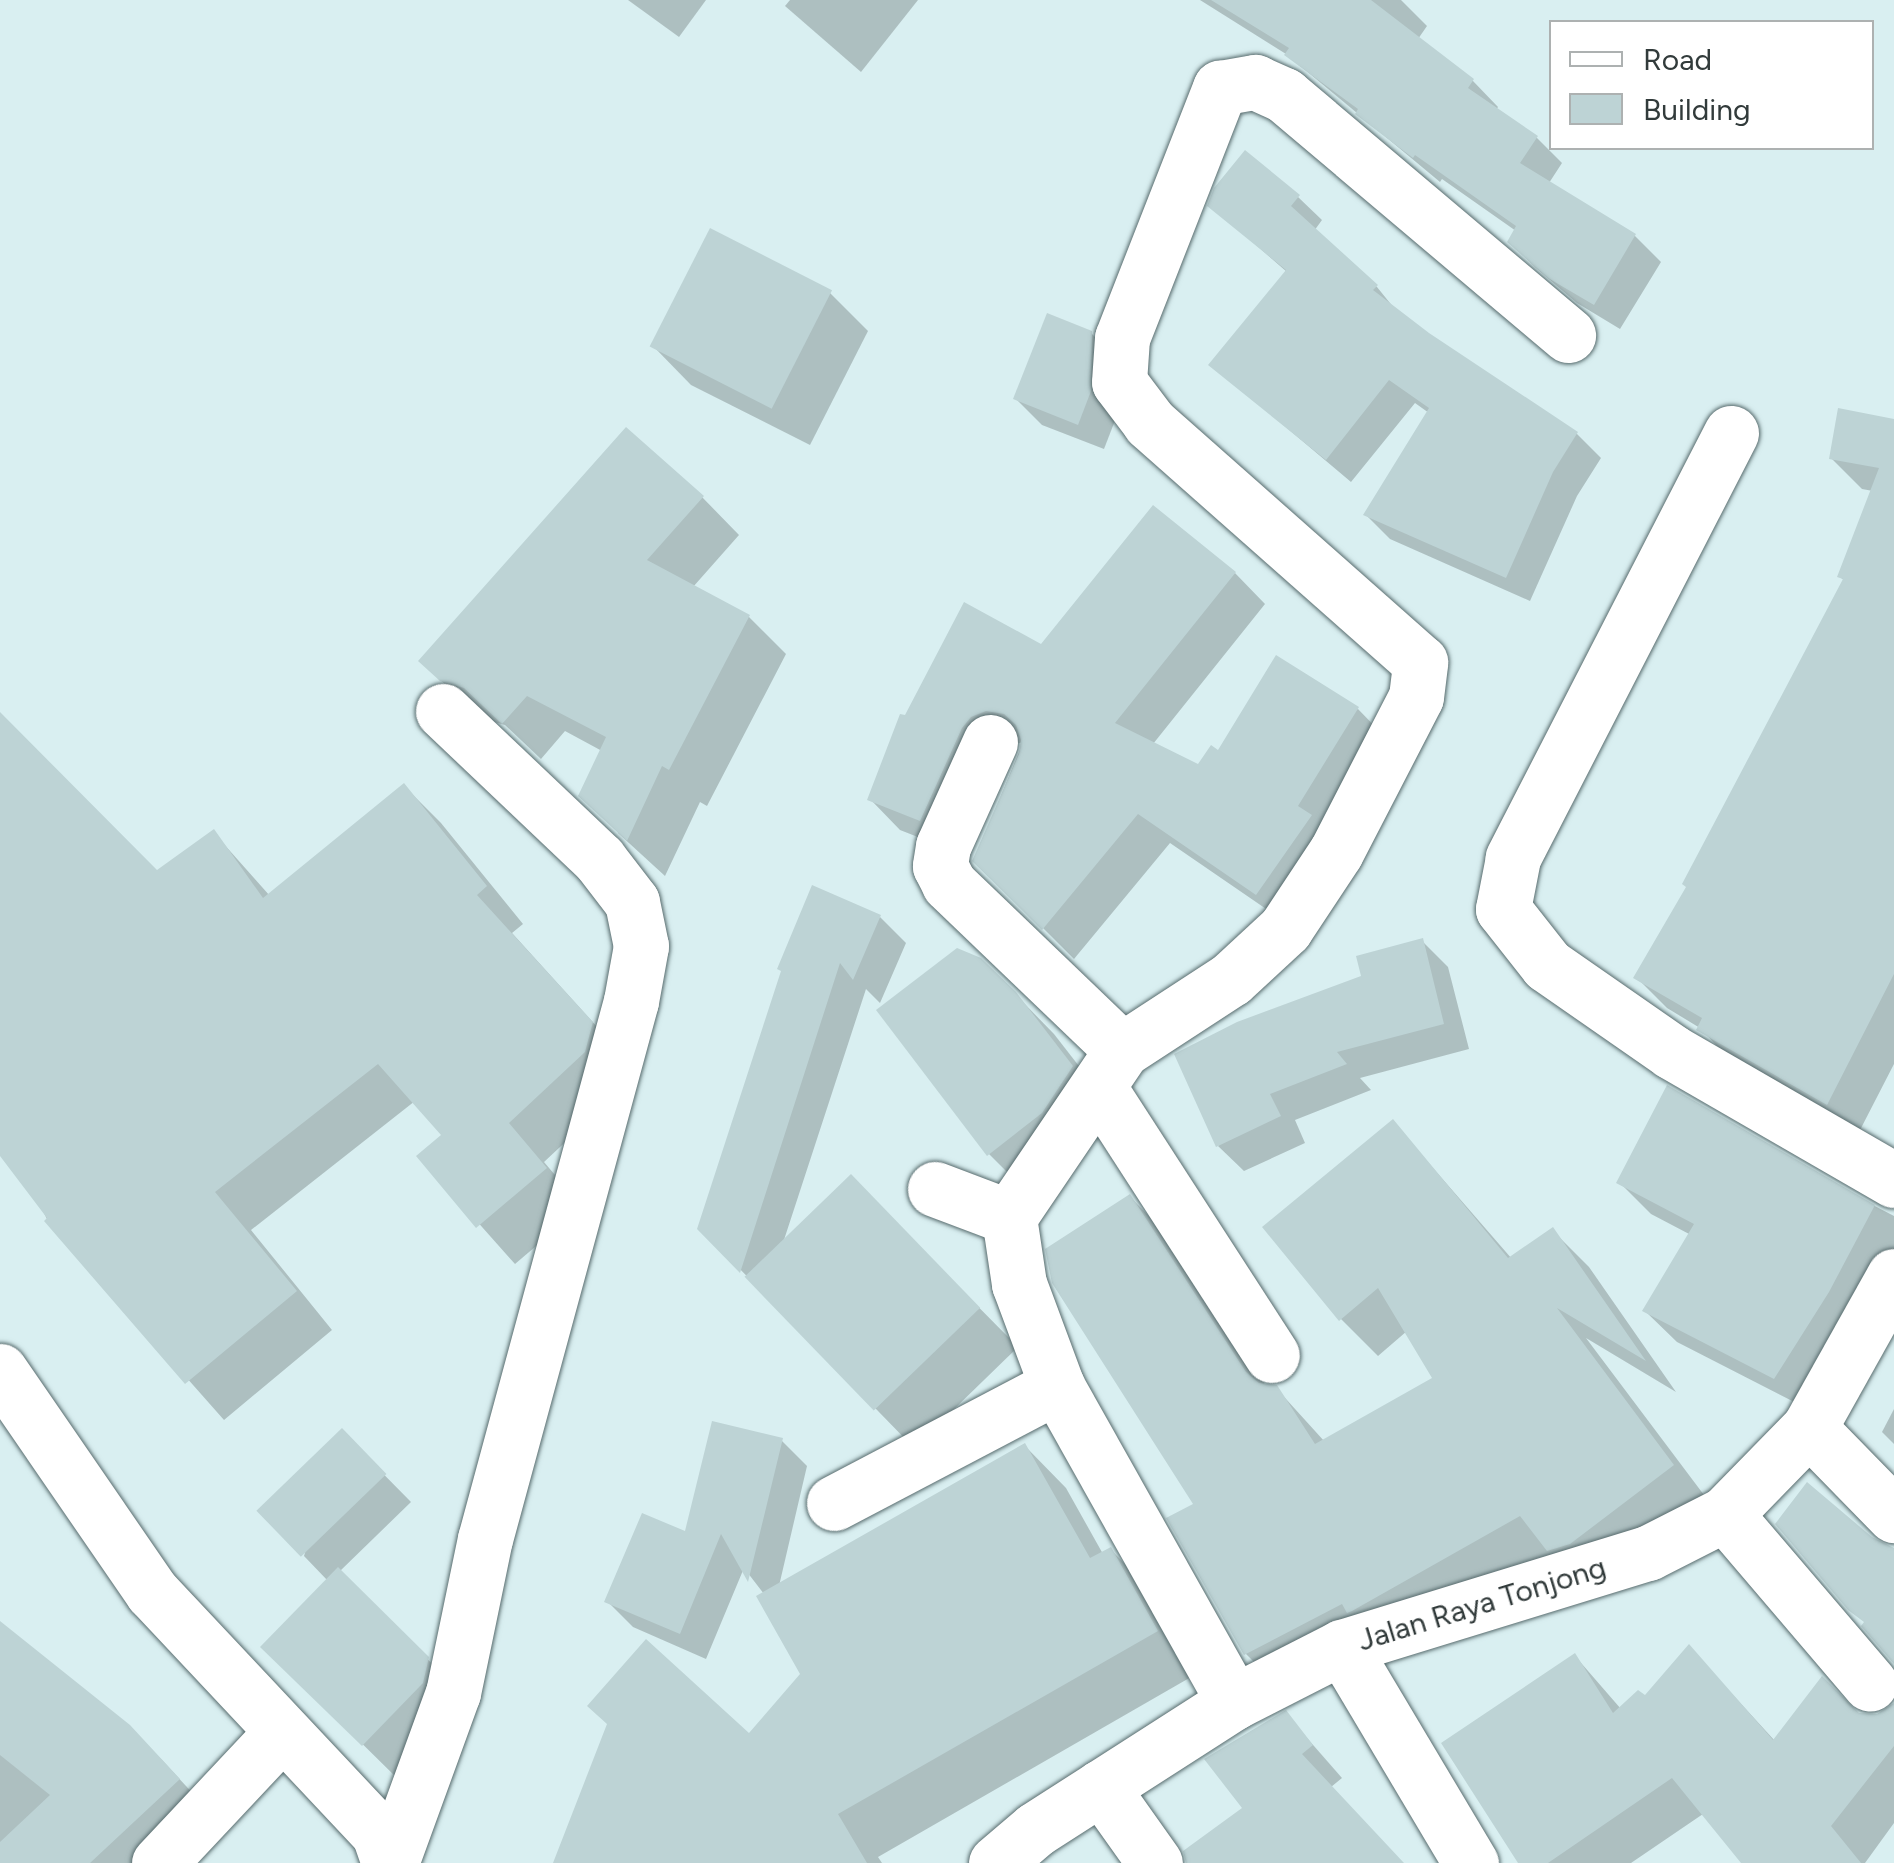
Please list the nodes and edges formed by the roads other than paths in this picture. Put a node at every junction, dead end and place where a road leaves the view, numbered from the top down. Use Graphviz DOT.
graph roads {
  1 [pos="1568,335"];
  2 [pos="1730,433"];
  3 [pos="443,711"];
  4 [pos="990,742"];
  5 [pos="1110,1069"];
  6 [pos="1894,1180"];
  7 [pos="935,1190"];
  8 [pos="1009,1217"];
  9 [pos="1894,1276"];
  10 [pos="1272,1355"];
  11 [pos="0,1372"];
  12 [pos="1057,1386"];
  13 [pos="1809,1428"];
  14 [pos="834,1503"];
  15 [pos="1725,1514"];
  16 [pos="1894,1515"];
  17 [pos="1342,1647"];
  18 [pos="1870,1684"];
  19 [pos="1234,1702"];
  20 [pos="282,1732"];
  21 [pos="1101,1787"];
  22 [pos="159,1863"];
  23 [pos="390,1863"];
  24 [pos="996,1863"];
  25 [pos="1154,1863"];
  26 [pos="1471,1863"];
  1 -- 5 [label="street"];
  2 -- 6 [label="street"];
  3 -- 23 [label="street"];
  4 -- 5 [label="street"];
  5 -- 8 [label="street"];
  5 -- 10 [label="street"];
  7 -- 8 [label="street"];
  8 -- 12 [label="street"];
  9 -- 13 [label="street, Jalan Raya Tonjong"];
  11 -- 20 [label="street"];
  12 -- 14 [label="street"];
  12 -- 19 [label="street"];
  13 -- 15 [label="street, Jalan Raya Tonjong"];
  13 -- 16 [label="street"];
  15 -- 17 [label="street, Jalan Raya Tonjong"];
  15 -- 18 [label="street"];
  17 -- 19 [label="street, Jalan Raya Tonjong"];
  17 -- 26 [label="street"];
  19 -- 21 [label="street, Jalan Raya Tonjong"];
  20 -- 22 [label="street"];
  20 -- 23 [label="street"];
  21 -- 24 [label="street, Jalan Raya Tonjong"];
  21 -- 25 [label="street"];
}
